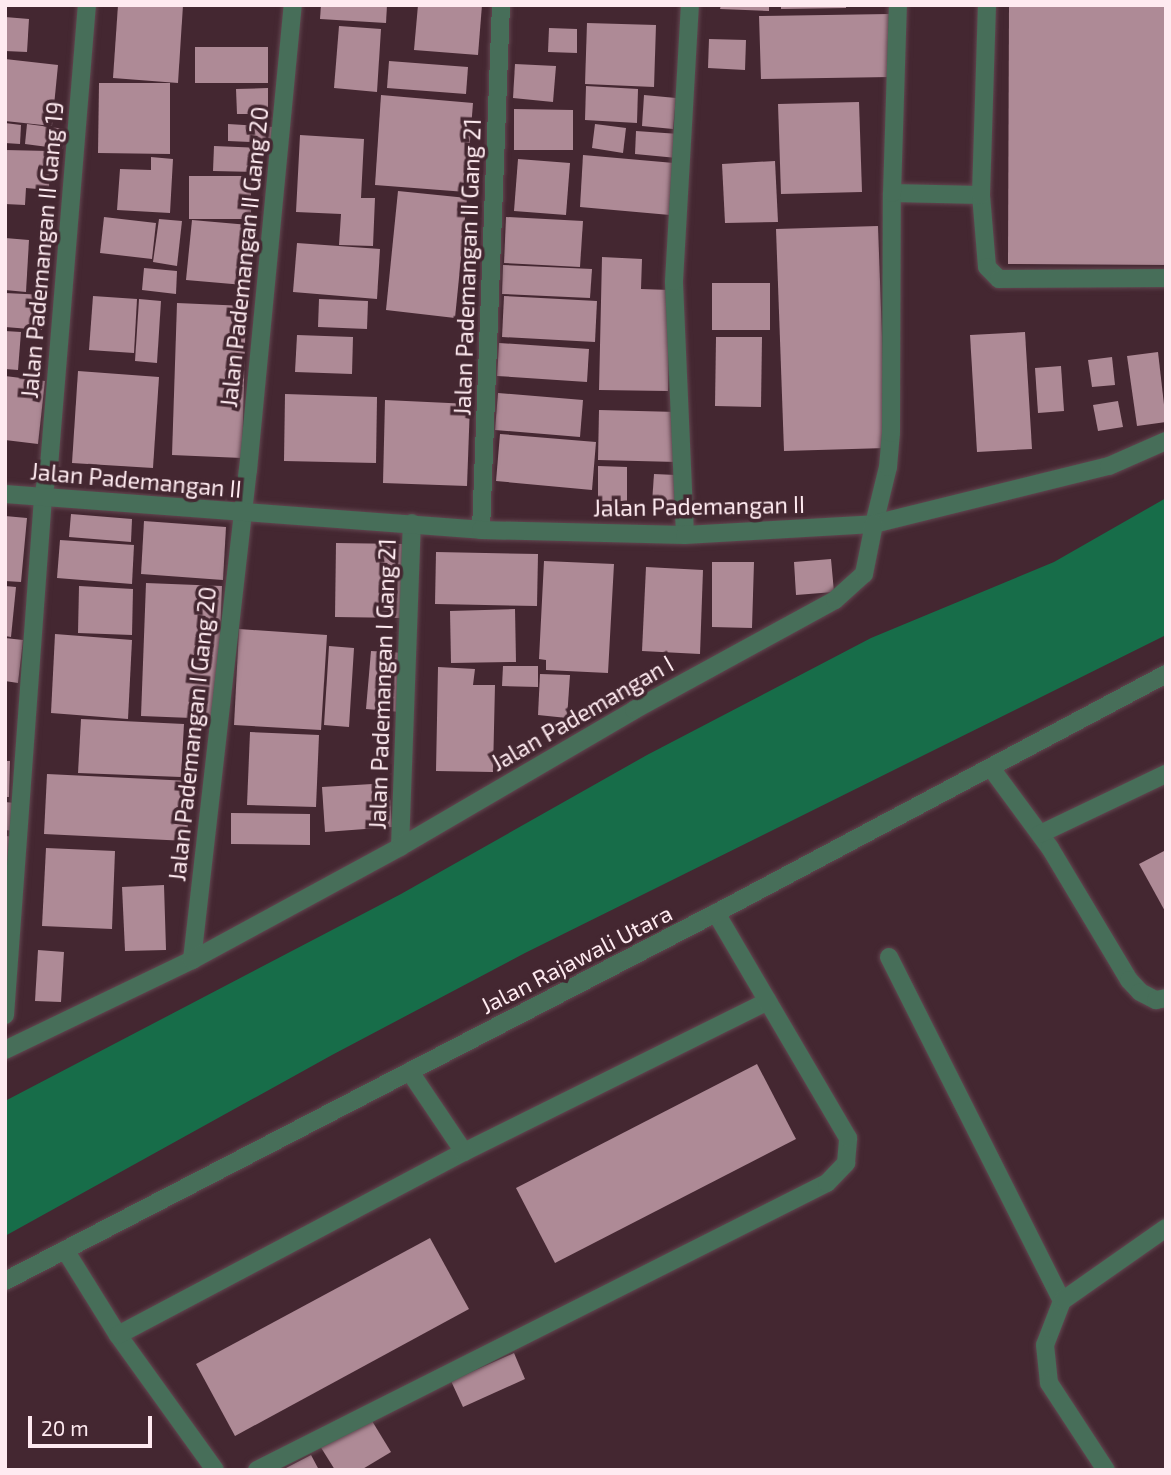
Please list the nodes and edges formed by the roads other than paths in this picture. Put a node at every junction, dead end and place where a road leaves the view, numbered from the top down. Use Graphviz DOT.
graph roads {
  1 [pos="87,5"];
  2 [pos="293,5"];
  3 [pos="501,5"];
  4 [pos="690,5"];
  5 [pos="898,5"];
  6 [pos="987,5"];
  7 [pos="901,193"];
  8 [pos="981,195"];
  9 [pos="1166,278"];
  10 [pos="1166,441"];
  11 [pos="5,494"];
  12 [pos="43,498"];
  13 [pos="241,513"];
  14 [pos="412,523"];
  15 [pos="883,523"];
  16 [pos="481,530"];
  17 [pos="685,535"];
  18 [pos="1166,674"];
  19 [pos="990,768"];
  20 [pos="1166,774"];
  21 [pos="1040,834"];
  22 [pos="400,848"];
  23 [pos="716,913"];
  24 [pos="888,957"];
  25 [pos="192,960"];
  26 [pos="1166,998"];
  27 [pos="768,1001"];
  28 [pos="5,1015"];
  29 [pos="5,1050"];
  30 [pos="410,1072"];
  31 [pos="464,1152"];
  32 [pos="1166,1228"];
  33 [pos="65,1250"];
  34 [pos="5,1280"];
  35 [pos="1062,1301"];
  36 [pos="117,1335"];
  37 [pos="215,1470"];
  38 [pos="257,1470"];
  39 [pos="1106,1470"];
  1 -- 12 [label="street, Jalan Pademangan II Gang 19"];
  2 -- 13 [label="street, Jalan Pademangan II Gang 20"];
  3 -- 16 [label="street, Jalan Pademangan II Gang 21"];
  4 -- 17 [label="street"];
  5 -- 7 [label="street"];
  6 -- 8 [label="street"];
  7 -- 8 [label="street"];
  7 -- 15 [label="street"];
  8 -- 9 [label="street"];
  10 -- 15 [label="street"];
  11 -- 12 [label="street, Jalan Pademangan II"];
  12 -- 13 [label="street, Jalan Pademangan II"];
  12 -- 28 [label="street, Jalan Pademangan II Gang 19"];
  13 -- 14 [label="street, Jalan Pademangan II"];
  13 -- 25 [label="street, Jalan Pademangan I Gang 20"];
  14 -- 16 [label="street, Jalan Pademangan II"];
  14 -- 22 [label="street, Jalan Pademangan I Gang 21"];
  15 -- 17 [label="street, Jalan Pademangan II"];
  15 -- 22 [label="street, Jalan Pademangan I"];
  16 -- 17 [label="street, Jalan Pademangan II"];
  18 -- 19 [label="street, Jalan Rajawali Utara"];
  19 -- 21 [label="street"];
  19 -- 23 [label="street, Jalan Rajawali Utara"];
  20 -- 21 [label="street"];
  21 -- 26 [label="street"];
  22 -- 25 [label="street, Jalan Pademangan I"];
  23 -- 27 [label="street"];
  23 -- 30 [label="street, Jalan Rajawali Utara"];
  24 -- 35 [label="street"];
  25 -- 29 [label="street, Jalan Pademangan I"];
  27 -- 31 [label="street"];
  27 -- 38 [label="street"];
  30 -- 31 [label="street"];
  30 -- 33 [label="street, Jalan Rajawali Utara"];
  31 -- 36 [label="street"];
  32 -- 35 [label="street"];
  33 -- 34 [label="street, Jalan Rajawali Utara"];
  33 -- 36 [label="street"];
  35 -- 39 [label="street"];
  36 -- 37 [label="street"];
}
